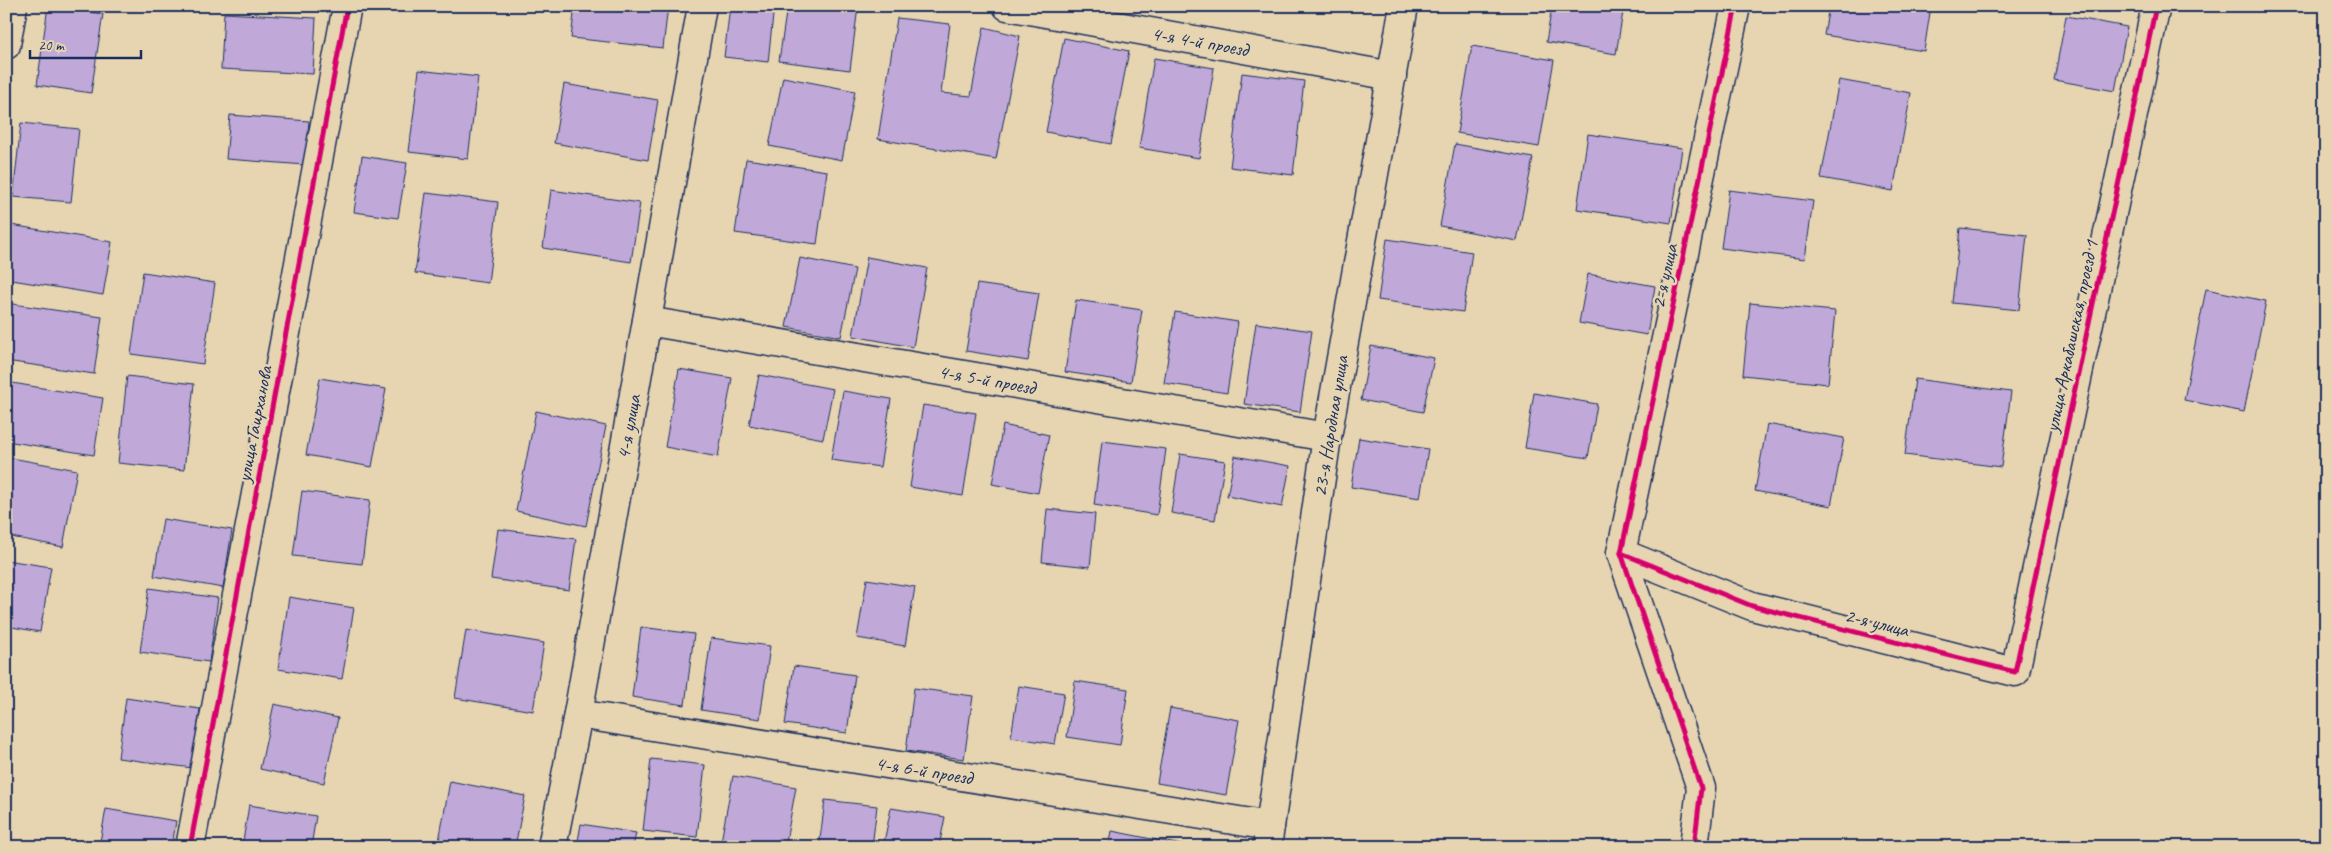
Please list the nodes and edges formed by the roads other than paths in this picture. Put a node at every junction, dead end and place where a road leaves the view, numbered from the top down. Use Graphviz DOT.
graph roads {
  1 [pos="13,6"];
  2 [pos="347,6"];
  3 [pos="702,6"];
  4 [pos="1007,6"];
  5 [pos="1404,6"];
  6 [pos="1736,6"];
  7 [pos="2156,6"];
  8 [pos="6,45"];
  9 [pos="1392,76"];
  10 [pos="647,321"];
  11 [pos="1327,437"];
  12 [pos="1621,553"];
  13 [pos="2015,672"];
  14 [pos="578,714"];
  15 [pos="1268,836"];
  16 [pos="190,847"];
  17 [pos="552,847"];
  18 [pos="1694,847"];
  1 -- 8 [label="street"];
  2 -- 16 [label="street, улица Гаирханова"];
  3 -- 10 [label="street, 4-я улица"];
  4 -- 9 [label="street, 4-я 4-й проезд"];
  5 -- 9 [label="street, 23-я Народная улица"];
  6 -- 12 [label="street, 2-я улица"];
  7 -- 13 [label="street, улица Аркабашская, проезд 1"];
  9 -- 11 [label="street, 23-я Народная улица"];
  10 -- 11 [label="street, 4-я 5-й проезд"];
  10 -- 14 [label="street, 4-я улица"];
  11 -- 15 [label="street, 23-я Народная улица"];
  12 -- 13 [label="street, 2-я улица"];
  12 -- 18 [label="street"];
  14 -- 15 [label="street, 4-я 6-й проезд"];
  14 -- 17 [label="street, 4-я улица"];
}
